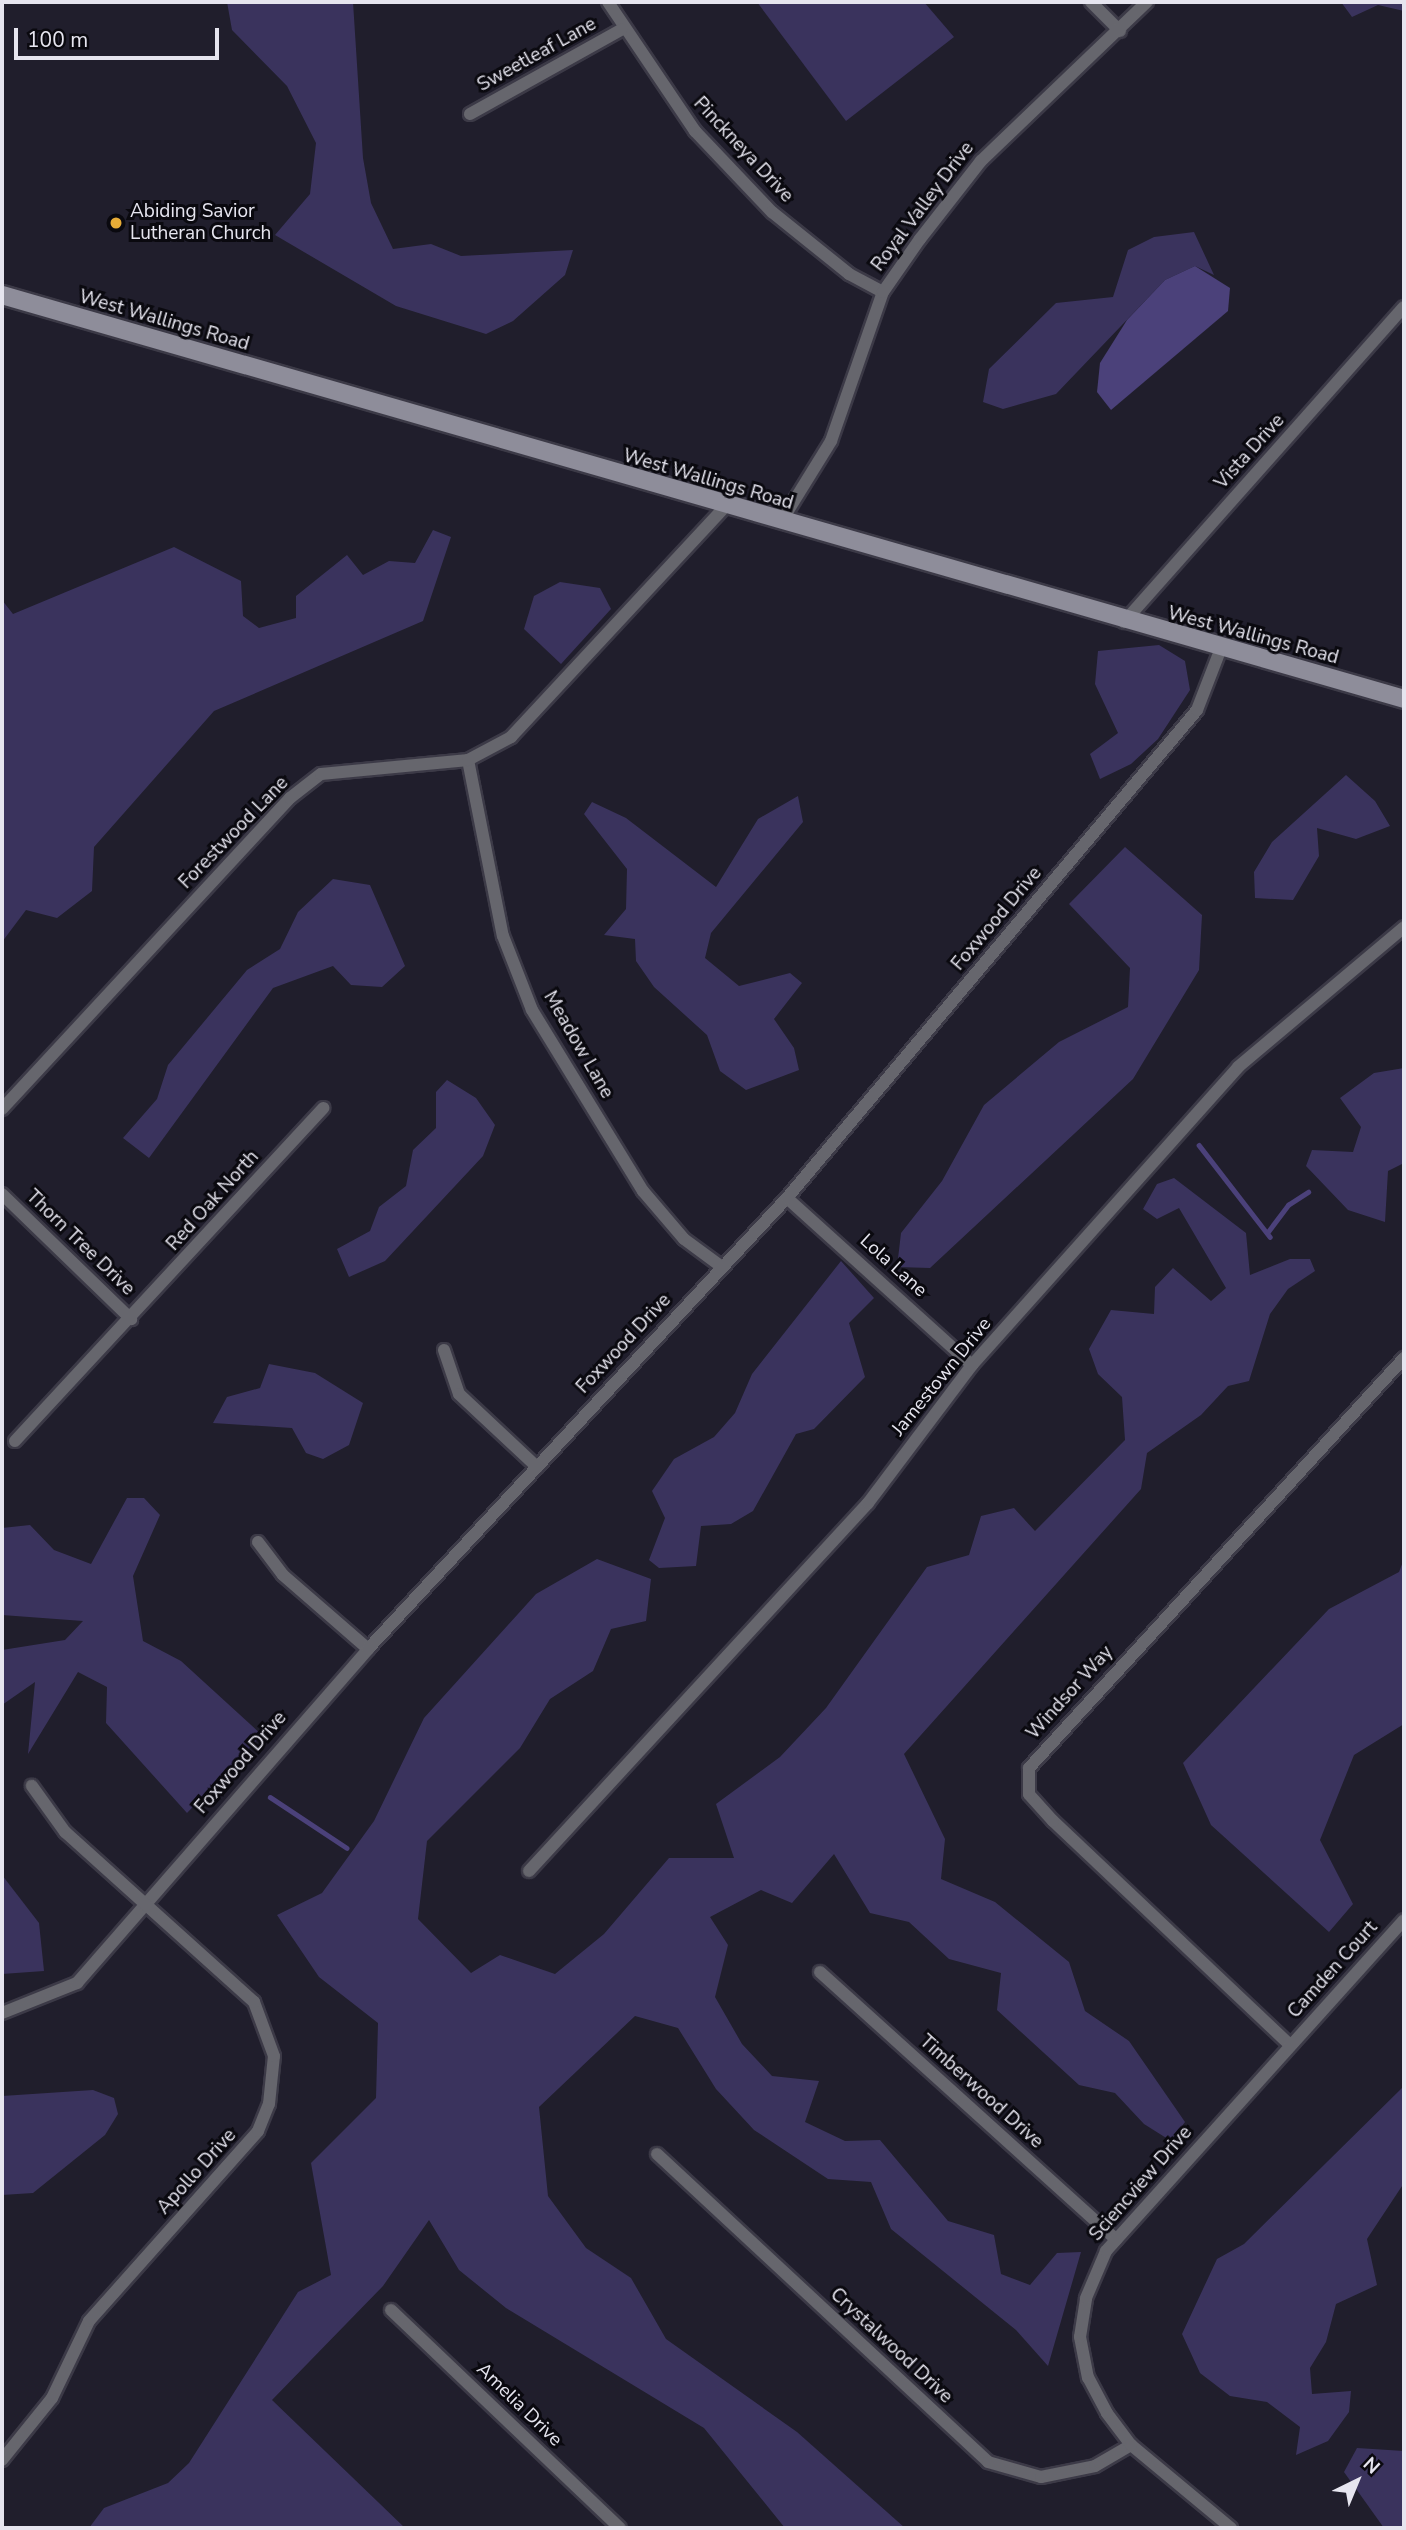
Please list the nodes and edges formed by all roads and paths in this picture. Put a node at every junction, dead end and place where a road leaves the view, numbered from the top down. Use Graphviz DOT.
graph roads {
  1 [pos="608,2"];
  2 [pos="1091,2"];
  3 [pos="1147,2"];
  4 [pos="621,30"];
  5 [pos="1120,32"];
  6 [pos="470,114"];
  7 [pos="883,292"];
  8 [pos="2,295"];
  9 [pos="1404,307"];
  10 [pos="724,508"];
  11 [pos="781,522"];
  12 [pos="1124,622"];
  13 [pos="1221,648"];
  14 [pos="1404,699"];
  15 [pos="468,760"];
  16 [pos="1404,927"];
  17 [pos="323,1108"];
  18 [pos="2,1109"];
  19 [pos="2,1194"];
  20 [pos="787,1198"];
  21 [pos="722,1266"];
  22 [pos="131,1319"];
  23 [pos="444,1350"];
  24 [pos="1404,1358"];
  25 [pos="972,1366"];
  26 [pos="15,1441"];
  27 [pos="537,1467"];
  28 [pos="258,1542"];
  29 [pos="368,1649"];
  30 [pos="32,1786"];
  31 [pos="529,1871"];
  32 [pos="149,1904"];
  33 [pos="1404,1920"];
  34 [pos="820,1972"];
  35 [pos="2,2013"];
  36 [pos="1290,2045"];
  37 [pos="657,2154"];
  38 [pos="1116,2239"];
  39 [pos="391,2310"];
  40 [pos="1131,2445"];
  41 [pos="2,2460"];
  42 [pos="620,2528"];
  43 [pos="1231,2528"];
  1 -- 4 [label="street, Pinckneya Drive"];
  2 -- 5 [label="street"];
  3 -- 5 [label="street, Royal Valley Drive"];
  4 -- 6 [label="street, Sweetleaf Lane"];
  4 -- 7 [label="street, Pinckneya Drive"];
  5 -- 7 [label="street, Royal Valley Drive"];
  7 -- 11 [label="street, Royal Valley Drive"];
  8 -- 10 [label="street, West Wallings Road"];
  9 -- 12 [label="street, Vista Drive"];
  10 -- 11 [label="street, West Wallings Road"];
  10 -- 15 [label="street, Forestwood Lane"];
  11 -- 12 [label="street, West Wallings Road"];
  12 -- 13 [label="street, West Wallings Road"];
  13 -- 14 [label="street, West Wallings Road"];
  13 -- 20 [label="street, Foxwood Drive"];
  15 -- 18 [label="street, Forestwood Lane"];
  15 -- 21 [label="street, Meadow Lane"];
  16 -- 25 [label="street, Jamestown Drive"];
  17 -- 22 [label="street, Red Oak North"];
  19 -- 22 [label="street, Thorn Tree Drive"];
  20 -- 21 [label="street, Foxwood Drive"];
  20 -- 25 [label="street, Lola Lane"];
  21 -- 27 [label="street, Foxwood Drive"];
  22 -- 26 [label="street, Red Oak North"];
  23 -- 27 [label="street"];
  24 -- 36 [label="street, Windsor Way"];
  25 -- 31 [label="street, Jamestown Drive"];
  27 -- 29 [label="street, Foxwood Drive"];
  28 -- 29 [label="street"];
  29 -- 32 [label="street, Foxwood Drive"];
  30 -- 32 [label="street, Apollo Drive"];
  32 -- 35 [label="street, Foxwood Drive"];
  32 -- 41 [label="street, Apollo Drive"];
  33 -- 36 [label="street, Camden Court"];
  34 -- 38 [label="street, Timberwood Drive"];
  36 -- 38 [label="street, Sciencview Drive"];
  37 -- 40 [label="street, Crystalwood Drive"];
  38 -- 40 [label="street, Sciencview Drive"];
  39 -- 42 [label="street, Amelia Drive"];
  40 -- 43 [label="street, Sciencview Drive"];
}
